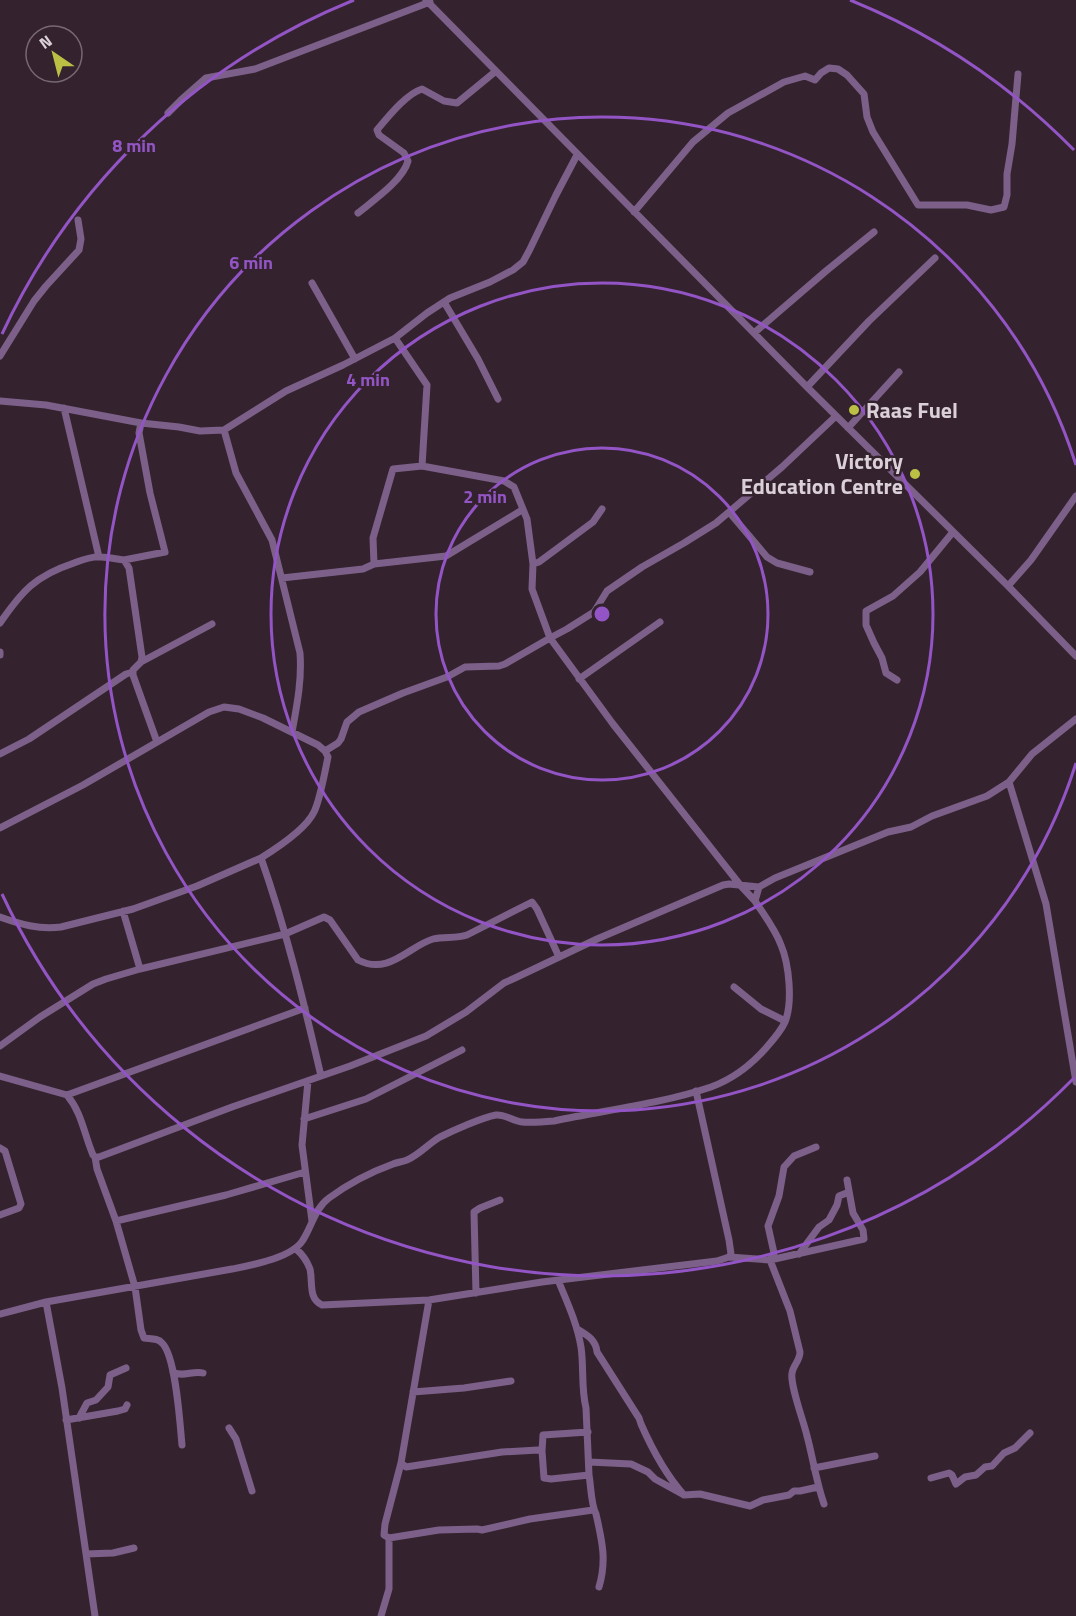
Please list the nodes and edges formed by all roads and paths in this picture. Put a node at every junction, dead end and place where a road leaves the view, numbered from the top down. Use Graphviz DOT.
graph roads {
  1 [pos="429,1"];
  2 [pos="496,71"];
  3 [pos="1018,74"];
  4 [pos="168,113"];
  5 [pos="578,155"];
  6 [pos="634,212"];
  7 [pos="358,213"];
  8 [pos="78,220"];
  9 [pos="874,232"];
  10 [pos="935,258"];
  11 [pos="312,283"];
  12 [pos="444,302"];
  13 [pos="754,333"];
  14 [pos="395,338"];
  15 [pos="0,356"];
  16 [pos="355,359"];
  17 [pos="899,372"];
  18 [pos="807,387"];
  19 [pos="498,399"];
  20 [pos="0,401"];
  21 [pos="64,408"];
  22 [pos="836,416"];
  23 [pos="141,423"];
  24 [pos="848,428"];
  25 [pos="224,430"];
  26 [pos="422,466"];
  27 [pos="1076,496"];
  28 [pos="602,509"];
  29 [pos="522,510"];
  30 [pos="729,512"];
  31 [pos="953,532"];
  32 [pos="99,556"];
  33 [pos="124,560"];
  34 [pos="374,564"];
  35 [pos="533,564"];
  36 [pos="810,572"];
  37 [pos="282,578"];
  38 [pos="1008,586"];
  39 [pos="0,622"];
  40 [pos="660,622"];
  41 [pos="212,624"];
  42 [pos="550,638"];
  43 [pos="1076,656"];
  44 [pos="141,662"];
  45 [pos="133,672"];
  46 [pos="579,679"];
  47 [pos="897,680"];
  48 [pos="1076,719"];
  49 [pos="292,732"];
  50 [pos="157,742"];
  51 [pos="325,751"];
  52 [pos="0,754"];
  53 [pos="1009,782"];
  54 [pos="0,828"];
  55 [pos="261,858"];
  56 [pos="741,886"];
  57 [pos="759,887"];
  58 [pos="755,901"];
  59 [pos="123,911"];
  60 [pos="0,917"];
  61 [pos="285,934"];
  62 [pos="559,957"];
  63 [pos="140,969"];
  64 [pos="735,987"];
  65 [pos="305,1008"];
  66 [pos="785,1021"];
  67 [pos="0,1046"];
  68 [pos="462,1050"];
  69 [pos="0,1076"];
  70 [pos="321,1076"];
  71 [pos="308,1081"];
  72 [pos="1076,1082"];
  73 [pos="696,1091"];
  74 [pos="67,1095"];
  75 [pos="304,1119"];
  76 [pos="816,1147"];
  77 [pos="0,1148"];
  78 [pos="95,1157"];
  79 [pos="305,1172"];
  80 [pos="847,1180"];
  81 [pos="849,1192"];
  82 [pos="500,1200"];
  83 [pos="0,1215"];
  84 [pos="116,1221"];
  85 [pos="312,1221"];
  86 [pos="296,1249"];
  87 [pos="799,1254"];
  88 [pos="729,1257"];
  89 [pos="770,1260"];
  90 [pos="558,1280"];
  91 [pos="135,1287"];
  92 [pos="476,1293"];
  93 [pos="429,1300"];
  94 [pos="46,1302"];
  95 [pos="0,1314"];
  96 [pos="577,1329"];
  97 [pos="126,1368"];
  98 [pos="173,1372"];
  99 [pos="203,1372"];
  100 [pos="511,1381"];
  101 [pos="413,1392"];
  102 [pos="127,1405"];
  103 [pos="79,1418"];
  104 [pos="66,1420"];
  105 [pos="230,1428"];
  106 [pos="588,1432"];
  107 [pos="1030,1433"];
  108 [pos="182,1445"];
  109 [pos="542,1451"];
  110 [pos="875,1456"];
  111 [pos="589,1462"];
  112 [pos="401,1463"];
  113 [pos="814,1468"];
  114 [pos="590,1475"];
  115 [pos="931,1478"];
  116 [pos="818,1487"];
  117 [pos="252,1491"];
  118 [pos="684,1495"];
  119 [pos="824,1503"];
  120 [pos="593,1510"];
  121 [pos="389,1538"];
  122 [pos="134,1548"];
  123 [pos="86,1554"];
  124 [pos="599,1587"];
  125 [pos="95,1616"];
  126 [pos="381,1616"];
  1 -- 2 [label="street"];
  1 -- 4 [label="street"];
  2 -- 5 [label="street"];
  2 -- 7 [label="street"];
  3 -- 6 [label="street"];
  5 -- 6 [label="street"];
  5 -- 12 [label="street"];
  6 -- 13 [label="street"];
  8 -- 15 [label="street"];
  9 -- 13 [label="street"];
  10 -- 18 [label="street"];
  11 -- 16 [label="street"];
  12 -- 14 [label="street"];
  12 -- 19 [label="street"];
  13 -- 18 [label="street"];
  14 -- 16 [label="street"];
  14 -- 26 [label="street"];
  16 -- 25 [label="street"];
  17 -- 24 [label="street"];
  18 -- 22 [label="street"];
  20 -- 21 [label="street"];
  21 -- 23 [label="street"];
  21 -- 32 [label="street"];
  22 -- 24 [label="street"];
  22 -- 30 [label="street"];
  23 -- 25 [label="street"];
  23 -- 33 [label="street"];
  24 -- 31 [label="street"];
  25 -- 37 [label="street"];
  26 -- 29 [label="street"];
  26 -- 34 [label="street"];
  27 -- 38 [label="street"];
  28 -- 35 [label="street"];
  29 -- 34 [label="street"];
  29 -- 35 [label="street"];
  30 -- 36 [label="street"];
  30 -- 42 [label="street"];
  31 -- 38 [label="street"];
  31 -- 47 [label="street"];
  32 -- 33 [label="street"];
  32 -- 39 [label="street"];
  33 -- 44 [label="street"];
  34 -- 37 [label="street"];
  35 -- 42 [label="street"];
  37 -- 49 [label="street"];
  38 -- 43 [label="street"];
  40 -- 46 [label="street"];
  41 -- 44 [label="street"];
  42 -- 46 [label="street"];
  42 -- 51 [label="street"];
  44 -- 45 [label="street"];
  45 -- 50 [label="street"];
  45 -- 52 [label="street"];
  46 -- 56 [label="street"];
  48 -- 53 [label="street"];
  49 -- 50 [label="street"];
  49 -- 51 [label="street"];
  50 -- 54 [label="street"];
  51 -- 55 [label="street"];
  53 -- 57 [label="street"];
  53 -- 72 [label="street"];
  55 -- 59 [label="street"];
  55 -- 61 [label="street"];
  56 -- 57 [label="street"];
  56 -- 58 [label="street"];
  56 -- 62 [label="street"];
  57 -- 58 [label="street"];
  58 -- 66 [label="street"];
  59 -- 60 [label="street"];
  59 -- 63 [label="street"];
  61 -- 62 [label="street"];
  61 -- 63 [label="street"];
  61 -- 65 [label="street"];
  62 -- 70 [label="street"];
  63 -- 67 [label="street"];
  64 -- 66 [label="street"];
  65 -- 70 [label="street"];
  65 -- 74 [label="street"];
  66 -- 73 [label="street"];
  68 -- 75 [label="street"];
  69 -- 74 [label="street"];
  70 -- 71 [label="street"];
  71 -- 75 [label="street"];
  71 -- 78 [label="street"];
  73 -- 85 [label="street"];
  73 -- 88 [label="street"];
  74 -- 78 [label="street"];
  75 -- 79 [label="street"];
  76 -- 89 [label="street"];
  77 -- 83 [label="street"];
  78 -- 84 [label="street"];
  79 -- 84 [label="street"];
  79 -- 85 [label="street"];
  80 -- 81 [label="street"];
  81 -- 87 [label="street"];
  81 -- 87 [label="street"];
  82 -- 92 [label="street"];
  84 -- 91 [label="street"];
  85 -- 86 [label="street"];
  86 -- 91 [label="street"];
  86 -- 93 [label="street"];
  87 -- 89 [label="street"];
  88 -- 89 [label="street"];
  88 -- 90 [label="street"];
  89 -- 113 [label="street"];
  90 -- 92 [label="street"];
  90 -- 96 [label="street"];
  91 -- 94 [label="street"];
  91 -- 98 [label="street"];
  92 -- 93 [label="street"];
  93 -- 101 [label="street"];
  94 -- 95 [label="street"];
  94 -- 104 [label="street"];
  96 -- 106 [label="street"];
  96 -- 118 [label="street"];
  97 -- 103 [label="street"];
  98 -- 99 [label="street"];
  98 -- 108 [label="street"];
  100 -- 101 [label="street"];
  101 -- 112 [label="street"];
  102 -- 103 [label="street"];
  103 -- 104 [label="street"];
  104 -- 123 [label="street"];
  105 -- 117 [label="street"];
  106 -- 109 [label="street"];
  106 -- 111 [label="street"];
  107 -- 115 [label="street"];
  109 -- 112 [label="street"];
  109 -- 114 [label="street"];
  110 -- 113 [label="street"];
  111 -- 114 [label="street"];
  111 -- 118 [label="street"];
  112 -- 121 [label="street"];
  113 -- 116 [label="street"];
  114 -- 120 [label="street"];
  116 -- 118 [label="street"];
  116 -- 119 [label="street"];
  120 -- 121 [label="street"];
  120 -- 124 [label="street"];
  121 -- 126 [label="street"];
  122 -- 123 [label="street"];
  123 -- 125 [label="street"];
}
